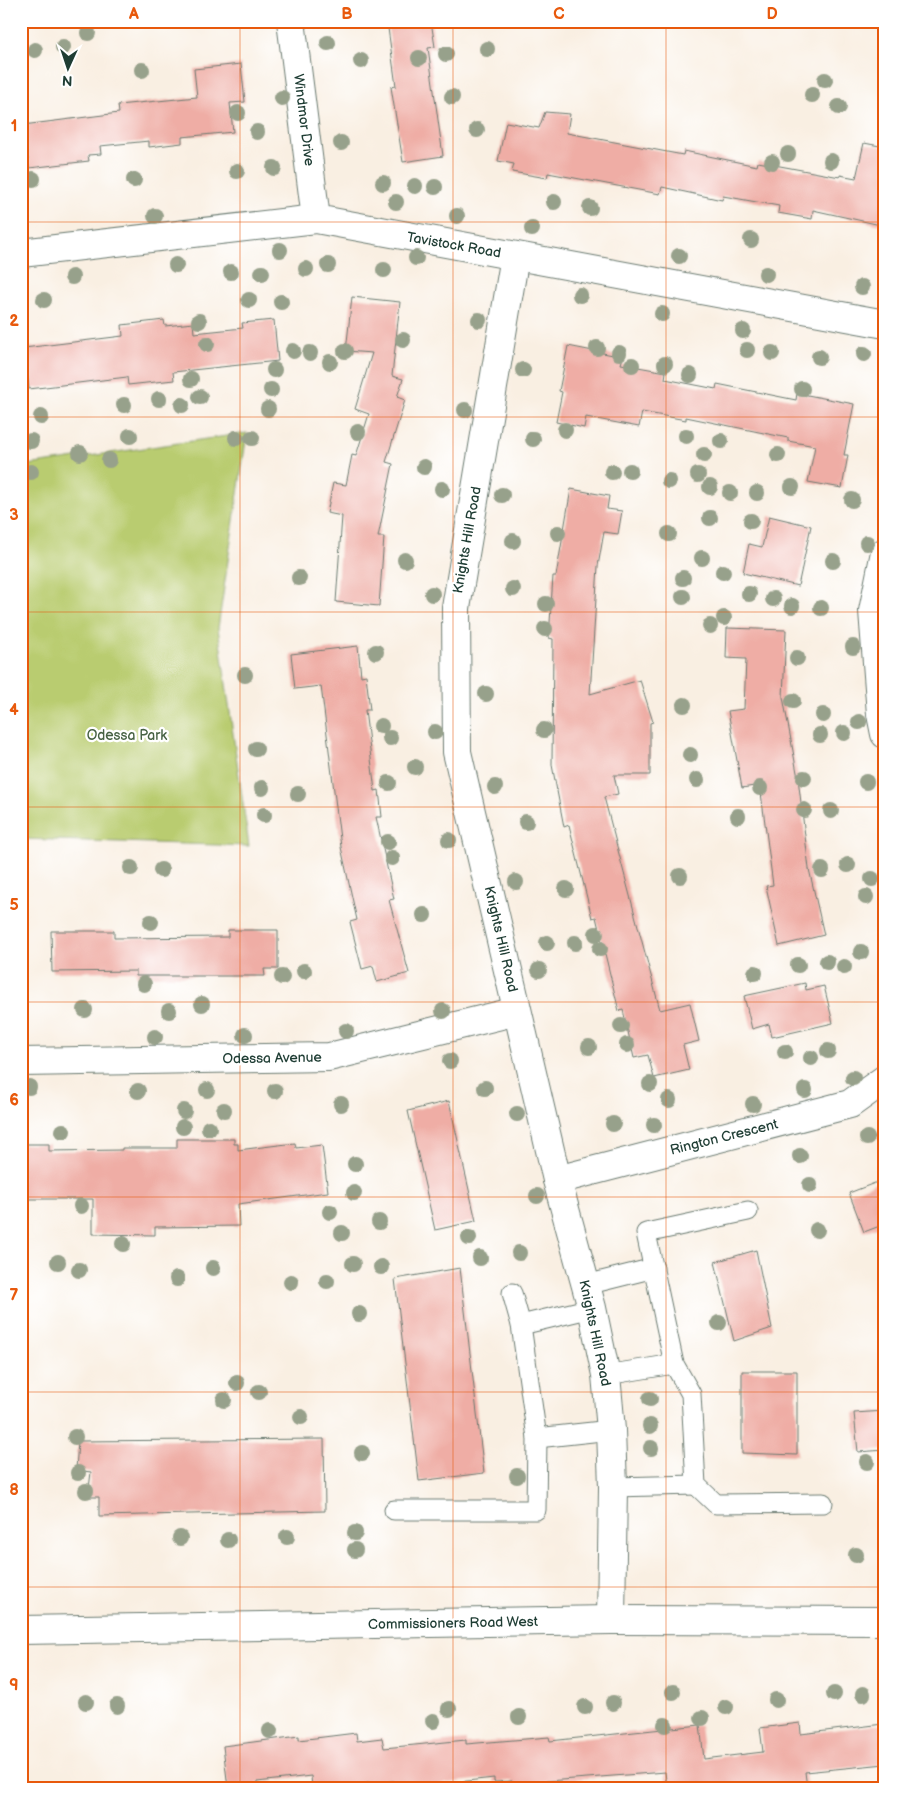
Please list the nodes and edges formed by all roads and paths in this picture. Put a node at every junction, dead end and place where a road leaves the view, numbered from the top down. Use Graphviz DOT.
graph roads {
  1 [pos="291,21"];
  2 [pos="316,219"];
  3 [pos="21,253"];
  4 [pos="515,256"];
  5 [pos="885,324"];
  6 [pos="885,552"];
  7 [pos="885,734"];
  8 [pos="517,1011"];
  9 [pos="21,1062"];
  10 [pos="885,1079"];
  11 [pos="556,1180"];
  12 [pos="748,1211"];
  13 [pos="654,1268"];
  14 [pos="512,1292"];
  15 [pos="589,1296"];
  16 [pos="521,1325"];
  17 [pos="674,1364"];
  18 [pos="606,1375"];
  19 [pos="611,1430"];
  20 [pos="537,1438"];
  21 [pos="696,1485"];
  22 [pos="613,1487"];
  23 [pos="823,1504"];
  24 [pos="394,1510"];
  25 [pos="611,1620"];
  26 [pos="885,1621"];
  27 [pos="21,1630"];
  1 -- 2 [label="street, Windmor Drive"];
  2 -- 3 [label="street, Tavistock Road"];
  2 -- 4 [label="street, Tavistock Road"];
  4 -- 5 [label="street, Tavistock Road"];
  4 -- 8 [label="street, Knights Hill Road"];
  6 -- 7 [label="street"];
  8 -- 9 [label="street, Odessa Avenue"];
  8 -- 11 [label="street, Knights Hill Road"];
  10 -- 11 [label="street, Rington Crescent"];
  11 -- 15 [label="street, Knights Hill Road"];
  12 -- 13 [label="lane"];
  13 -- 15 [label="lane"];
  13 -- 17 [label="lane"];
  14 -- 16 [label="lane"];
  15 -- 16 [label="lane"];
  15 -- 18 [label="street, Knights Hill Road"];
  16 -- 20 [label="lane"];
  17 -- 18 [label="lane"];
  17 -- 21 [label="lane"];
  18 -- 19 [label="street, Knights Hill Road"];
  19 -- 20 [label="lane"];
  19 -- 22 [label="street, Knights Hill Road"];
  20 -- 24 [label="lane"];
  21 -- 22 [label="lane"];
  21 -- 23 [label="lane"];
  22 -- 25 [label="street, Knights Hill Road"];
  25 -- 26 [label="street, Commissioners Road West"];
  25 -- 27 [label="street, Commissioners Road West"];
}
